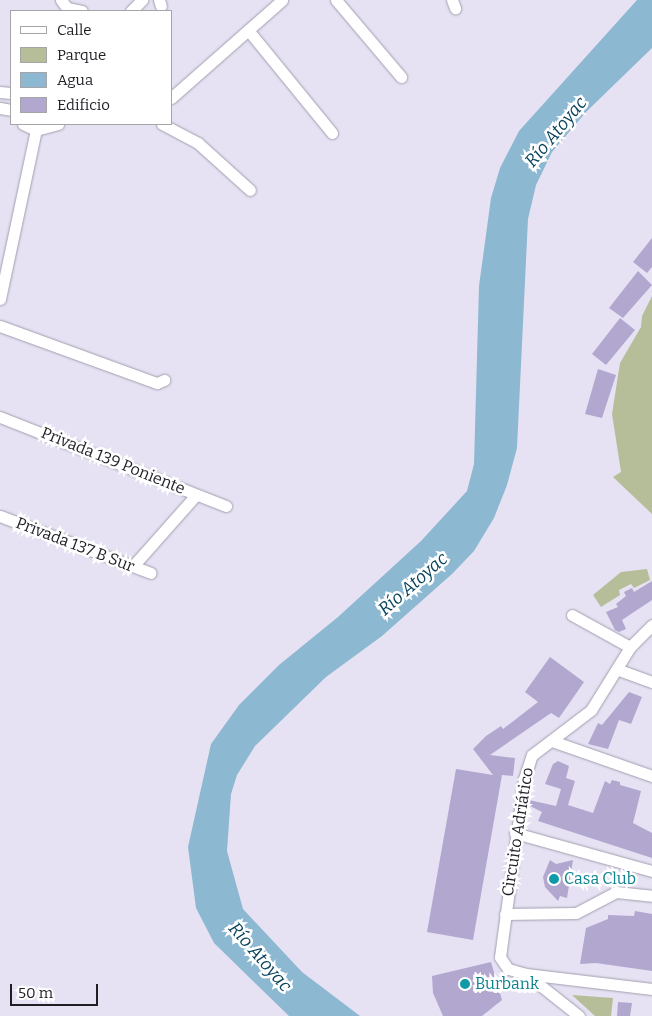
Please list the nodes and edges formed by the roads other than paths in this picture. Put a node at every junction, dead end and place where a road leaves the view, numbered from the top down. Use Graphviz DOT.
graph roads {
  1 [pos="61,0"];
  2 [pos="142,0"];
  3 [pos="282,0"];
  4 [pos="336,0"];
  5 [pos="77,10"];
  6 [pos="132,10"];
  7 [pos="248,30"];
  8 [pos="401,77"];
  9 [pos="172,97"];
  10 [pos="25,125"];
  11 [pos="54,125"];
  12 [pos="164,125"];
  13 [pos="36,130"];
  14 [pos="332,133"];
  15 [pos="250,190"];
  16 [pos="0,299"];
  17 [pos="0,326"];
  18 [pos="164,380"];
  19 [pos="0,417"];
  20 [pos="196,494"];
  21 [pos="226,506"];
  22 [pos="0,516"];
  23 [pos="132,566"];
  24 [pos="151,573"];
  25 [pos="572,615"];
  26 [pos="652,625"];
  27 [pos="630,647"];
  28 [pos="619,670"];
  29 [pos="652,682"];
  30 [pos="552,741"];
  31 [pos="652,776"];
  32 [pos="515,833"];
  33 [pos="652,871"];
  34 [pos="652,896"];
  35 [pos="505,914"];
  36 [pos="526,974"];
  37 [pos="652,989"];
  38 [pos="579,1016"];
  1 -- 5 [label="street"];
  2 -- 6 [label="street"];
  3 -- 7 [label="street"];
  4 -- 8 [label="street"];
  7 -- 9 [label="street"];
  7 -- 14 [label="street"];
  10 -- 13 [label="street"];
  11 -- 13 [label="street"];
  12 -- 15 [label="street"];
  13 -- 16 [label="street"];
  17 -- 18 [label="street"];
  19 -- 20 [label="street, Privada 139 Poniente"];
  20 -- 21 [label="street, Privada 139 Poniente"];
  20 -- 23 [label="street"];
  22 -- 23 [label="street, Privada 137 B Sur"];
  23 -- 24 [label="street, Privada 137 B Sur"];
  25 -- 27 [label="street"];
  26 -- 27 [label="street, Circuito Adriático"];
  27 -- 28 [label="street, Circuito Adriático"];
  28 -- 29 [label="street"];
  28 -- 30 [label="street, Circuito Adriático"];
  30 -- 31 [label="street"];
  30 -- 32 [label="street, Circuito Adriático"];
  32 -- 33 [label="street"];
  32 -- 35 [label="street, Circuito Adriático"];
  34 -- 35 [label="street"];
  35 -- 36 [label="street, Circuito Adriático"];
  36 -- 37 [label="street"];
  36 -- 38 [label="street, Circuito Adriático"];
}
